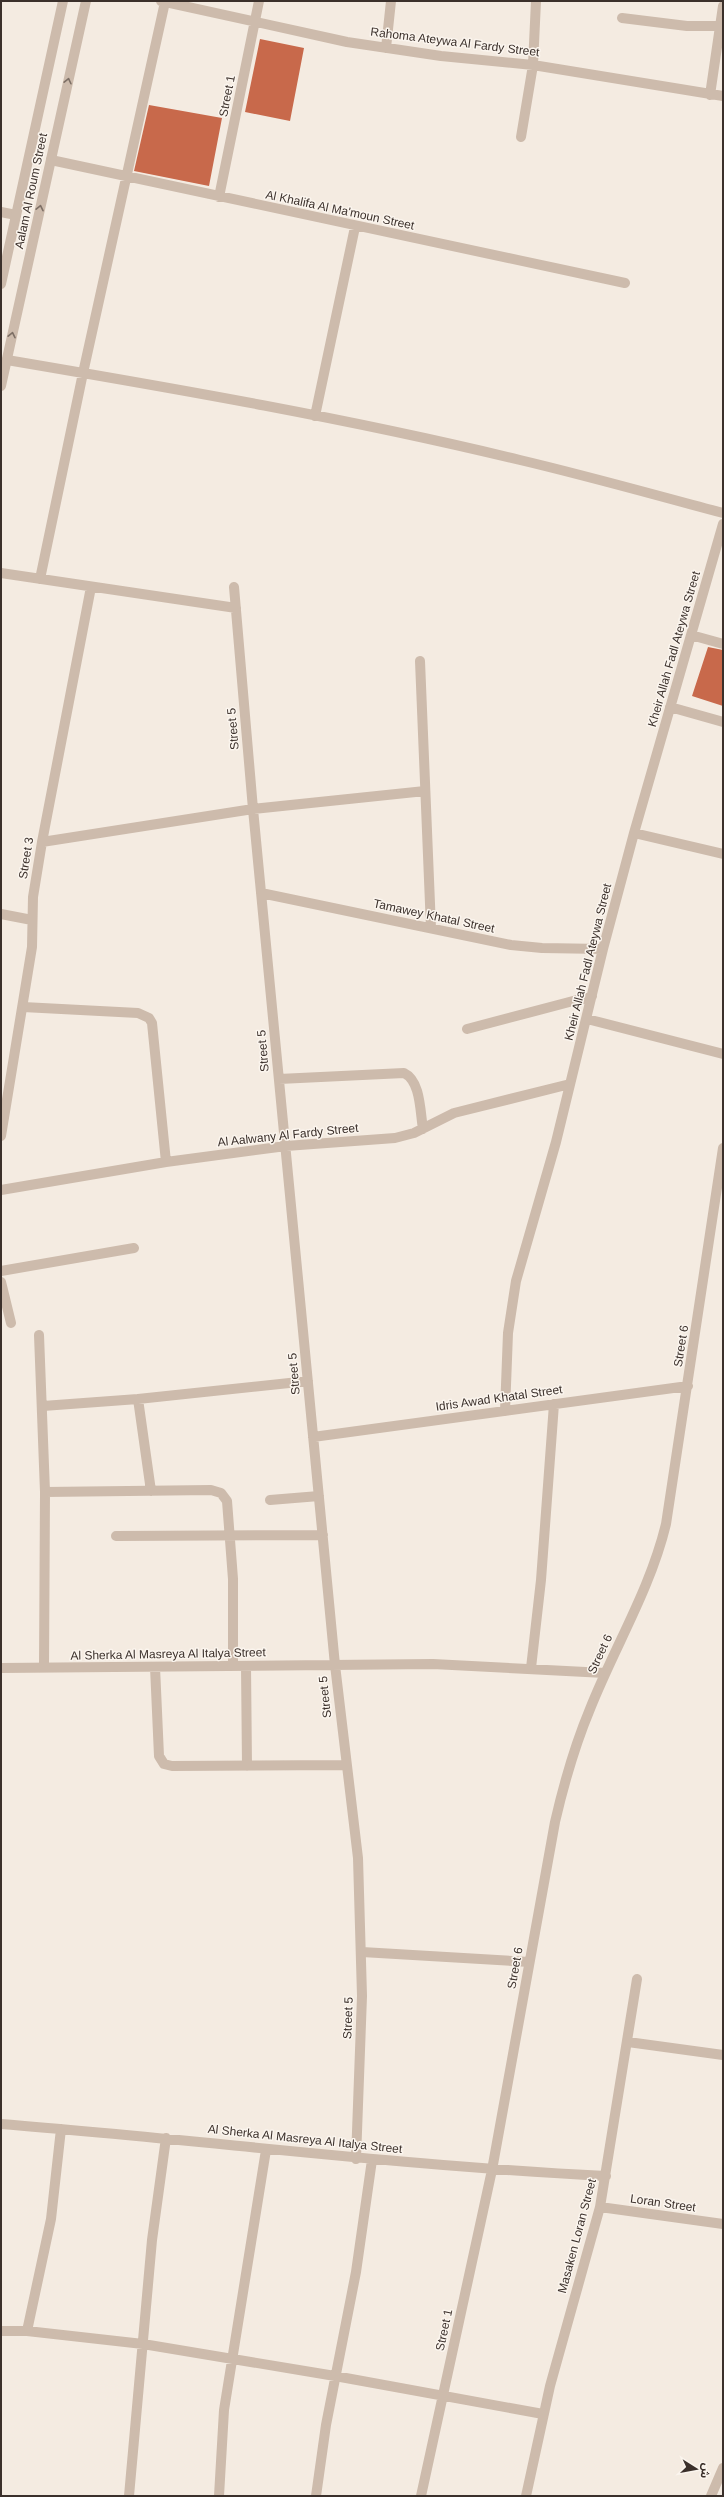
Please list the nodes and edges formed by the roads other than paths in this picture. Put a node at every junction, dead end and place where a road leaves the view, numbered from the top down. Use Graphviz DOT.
graph roads {
  1 [pos="63,1"];
  2 [pos="86,1"];
  3 [pos="163,1"];
  4 [pos="259,1"];
  5 [pos="391,1"];
  6 [pos="536,1"];
  7 [pos="723,6"];
  8 [pos="622,18"];
  9 [pos="255,20"];
  10 [pos="720,26"];
  11 [pos="386,48"];
  12 [pos="533,65"];
  13 [pos="710,95"];
  14 [pos="723,96"];
  15 [pos="521,136"];
  16 [pos="51,160"];
  17 [pos="126,176"];
  18 [pos="219,197"];
  19 [pos="1,212"];
  20 [pos="16,215"];
  21 [pos="355,227"];
  22 [pos="625,283"];
  23 [pos="1,284"];
  24 [pos="7,360"];
  25 [pos="82,373"];
  26 [pos="1,386"];
  27 [pos="315,416"];
  28 [pos="723,513"];
  29 [pos="723,524"];
  30 [pos="1,573"];
  31 [pos="40,579"];
  32 [pos="90,587"];
  33 [pos="234,587"];
  34 [pos="236,608"];
  35 [pos="691,635"];
  36 [pos="723,644"];
  37 [pos="420,661"];
  38 [pos="670,707"];
  39 [pos="723,722"];
  40 [pos="425,791"];
  41 [pos="253,809"];
  42 [pos="634,833"];
  43 [pos="42,842"];
  44 [pos="723,854"];
  45 [pos="261,893"];
  46 [pos="1,914"];
  47 [pos="32,920"];
  48 [pos="431,928"];
  49 [pos="603,949"];
  50 [pos="592,996"];
  51 [pos="23,1007"];
  52 [pos="587,1019"];
  53 [pos="467,1029"];
  54 [pos="723,1054"];
  55 [pos="279,1079"];
  56 [pos="570,1084"];
  57 [pos="423,1129"];
  58 [pos="1,1136"];
  59 [pos="286,1146"];
  60 [pos="723,1148"];
  61 [pos="166,1162"];
  62 [pos="1,1190"];
  63 [pos="134,1248"];
  64 [pos="1,1271"];
  65 [pos="1,1286"];
  66 [pos="11,1323"];
  67 [pos="39,1335"];
  68 [pos="308,1381"];
  69 [pos="688,1386"];
  70 [pos="138,1399"];
  71 [pos="554,1404"];
  72 [pos="43,1406"];
  73 [pos="505,1410"];
  74 [pos="313,1437"];
  75 [pos="151,1491"];
  76 [pos="45,1492"];
  77 [pos="319,1496"];
  78 [pos="270,1500"];
  79 [pos="323,1535"];
  80 [pos="116,1536"];
  81 [pos="231,1536"];
  82 [pos="335,1665"];
  83 [pos="233,1666"];
  84 [pos="246,1666"];
  85 [pos="155,1667"];
  86 [pos="1,1668"];
  87 [pos="44,1668"];
  88 [pos="531,1668"];
  89 [pos="605,1673"];
  90 [pos="346,1765"];
  91 [pos="248,1766"];
  92 [pos="362,1952"];
  93 [pos="529,1962"];
  94 [pos="637,1979"];
  95 [pos="628,2042"];
  96 [pos="723,2055"];
  97 [pos="1,2124"];
  98 [pos="61,2129"];
  99 [pos="166,2138"];
  100 [pos="266,2150"];
  101 [pos="356,2159"];
  102 [pos="372,2160"];
  103 [pos="492,2170"];
  104 [pos="606,2176"];
  105 [pos="600,2207"];
  106 [pos="723,2224"];
  107 [pos="1,2331"];
  108 [pos="27,2331"];
  109 [pos="143,2344"];
  110 [pos="232,2359"];
  111 [pos="335,2376"];
  112 [pos="442,2396"];
  113 [pos="542,2414"];
  114 [pos="723,2468"];
  115 [pos="129,2496"];
  116 [pos="219,2496"];
  117 [pos="316,2496"];
  118 [pos="421,2496"];
  119 [pos="526,2496"];
  120 [pos="711,2496"];
  1 -- 20 [label="street, Aalam Al Roum Street"];
  16 -- 2 [label="street, Aalam Al Roum Street, one-way"];
  3 -- 9 [label="street, Rahoma Ateywa Al Fardy Street"];
  3 -- 17 [label="street"];
  4 -- 9 [label="street, Street 1"];
  5 -- 11 [label="street"];
  6 -- 12 [label="street"];
  7 -- 10 [label="street"];
  8 -- 10 [label="street"];
  9 -- 11 [label="street, Rahoma Ateywa Al Fardy Street"];
  9 -- 18 [label="street, Street 1"];
  10 -- 13 [label="street"];
  11 -- 12 [label="street, Rahoma Ateywa Al Fardy Street"];
  12 -- 13 [label="street, Rahoma Ateywa Al Fardy Street"];
  12 -- 15 [label="street"];
  13 -- 14 [label="street, Rahoma Ateywa Al Fardy Street"];
  16 -- 17 [label="street, Al Khalifa Al Ma'moun Street"];
  24 -- 16 [label="street, Aalam Al Roum Street, one-way"];
  17 -- 18 [label="street, Al Khalifa Al Ma'moun Street"];
  17 -- 25 [label="street"];
  18 -- 21 [label="street, Al Khalifa Al Ma'moun Street"];
  19 -- 20 [label="street"];
  20 -- 23 [label="street, Aalam Al Roum Street"];
  21 -- 22 [label="street, Al Khalifa Al Ma'moun Street"];
  21 -- 27 [label="street"];
  24 -- 25 [label="street"];
  24 -- 26 [label="street, Aalam Al Roum Street"];
  25 -- 27 [label="street"];
  25 -- 31 [label="street"];
  27 -- 28 [label="street"];
  29 -- 35 [label="street, Kheir Allah Fadl Ateywa Street"];
  30 -- 31 [label="street"];
  31 -- 32 [label="street"];
  32 -- 34 [label="street"];
  32 -- 43 [label="street, Street 3"];
  33 -- 34 [label="street, Street 5"];
  34 -- 41 [label="street, Street 5"];
  35 -- 36 [label="street"];
  35 -- 38 [label="street, Kheir Allah Fadl Ateywa Street"];
  37 -- 40 [label="street"];
  38 -- 39 [label="street"];
  38 -- 42 [label="street, Kheir Allah Fadl Ateywa Street"];
  40 -- 41 [label="street"];
  40 -- 48 [label="street"];
  41 -- 43 [label="street"];
  41 -- 45 [label="street, Street 5"];
  42 -- 44 [label="street"];
  42 -- 49 [label="street, Kheir Allah Fadl Ateywa Street"];
  43 -- 47 [label="street, Street 3"];
  45 -- 48 [label="street, Tamawey Khatal Street"];
  45 -- 55 [label="street, Street 5"];
  46 -- 47 [label="street"];
  47 -- 51 [label="street, Street 3"];
  48 -- 49 [label="street, Tamawey Khatal Street"];
  49 -- 50 [label="street, Kheir Allah Fadl Ateywa Street"];
  50 -- 52 [label="street, Kheir Allah Fadl Ateywa Street"];
  50 -- 53 [label="street"];
  51 -- 58 [label="street, Street 3"];
  51 -- 61 [label="street"];
  52 -- 54 [label="street"];
  52 -- 56 [label="street, Kheir Allah Fadl Ateywa Street"];
  55 -- 57 [label="street"];
  55 -- 59 [label="street, Street 5"];
  56 -- 57 [label="street, Al Aalwany Al Fardy Street"];
  56 -- 73 [label="street, Kheir Allah Fadl Ateywa Street"];
  57 -- 59 [label="street, Al Aalwany Al Fardy Street"];
  59 -- 61 [label="street, Al Aalwany Al Fardy Street"];
  59 -- 68 [label="street, Street 5"];
  60 -- 69 [label="street, Street 6"];
  61 -- 62 [label="street, Al Aalwany Al Fardy Street"];
  63 -- 64 [label="street"];
  65 -- 66 [label="street"];
  67 -- 72 [label="street"];
  68 -- 70 [label="street"];
  68 -- 74 [label="street, Street 5"];
  69 -- 71 [label="street, Idris Awad Khatal Street"];
  69 -- 89 [label="street, Street 6"];
  70 -- 72 [label="street"];
  70 -- 75 [label="street"];
  71 -- 73 [label="street, Idris Awad Khatal Street"];
  71 -- 88 [label="street"];
  72 -- 76 [label="street"];
  73 -- 74 [label="street, Idris Awad Khatal Street"];
  74 -- 77 [label="street, Street 5"];
  75 -- 76 [label="street"];
  75 -- 81 [label="street"];
  76 -- 87 [label="street"];
  77 -- 78 [label="street"];
  77 -- 79 [label="street, Street 5"];
  79 -- 81 [label="street"];
  79 -- 82 [label="street, Street 5"];
  80 -- 81 [label="street"];
  81 -- 83 [label="street"];
  82 -- 84 [label="street, Al Sherka Al Masreya Al Italya Street"];
  82 -- 88 [label="street, Al Sherka Al Masreya Al Italya Street"];
  82 -- 90 [label="street, Street 5"];
  83 -- 84 [label="street, Al Sherka Al Masreya Al Italya Street"];
  83 -- 85 [label="street, Al Sherka Al Masreya Al Italya Street"];
  84 -- 91 [label="street"];
  85 -- 87 [label="street, Al Sherka Al Masreya Al Italya Street"];
  85 -- 91 [label="street"];
  86 -- 87 [label="street, Al Sherka Al Masreya Al Italya Street"];
  88 -- 89 [label="street, Al Sherka Al Masreya Al Italya Street"];
  89 -- 93 [label="street, Street 6"];
  90 -- 91 [label="street"];
  90 -- 92 [label="street, Street 5"];
  92 -- 93 [label="street"];
  92 -- 101 [label="street, Street 5"];
  93 -- 103 [label="street, Street 6"];
  94 -- 95 [label="street, Masaken Loran Street"];
  95 -- 96 [label="street"];
  95 -- 104 [label="street, Masaken Loran Street"];
  97 -- 98 [label="street, Al Sherka Al Masreya Al Italya Street"];
  98 -- 99 [label="street, Al Sherka Al Masreya Al Italya Street"];
  98 -- 108 [label="street"];
  99 -- 100 [label="street, Al Sherka Al Masreya Al Italya Street"];
  99 -- 109 [label="street"];
  100 -- 101 [label="street, Al Sherka Al Masreya Al Italya Street"];
  100 -- 110 [label="street"];
  101 -- 102 [label="street, Al Sherka Al Masreya Al Italya Street"];
  102 -- 103 [label="street, Al Sherka Al Masreya Al Italya Street"];
  102 -- 111 [label="street"];
  103 -- 104 [label="street, Al Sherka Al Masreya Al Italya Street"];
  103 -- 112 [label="street, Street 1"];
  104 -- 105 [label="street, Masaken Loran Street"];
  105 -- 106 [label="street, Loran Street"];
  105 -- 113 [label="street, Masaken Loran Street"];
  107 -- 108 [label="street"];
  108 -- 109 [label="street"];
  109 -- 110 [label="street"];
  109 -- 115 [label="street"];
  110 -- 111 [label="street"];
  110 -- 116 [label="street"];
  111 -- 112 [label="street"];
  111 -- 117 [label="street"];
  112 -- 113 [label="street"];
  112 -- 118 [label="street, Street 1"];
  113 -- 119 [label="street, Masaken Loran Street"];
  114 -- 120 [label="street"];
}
